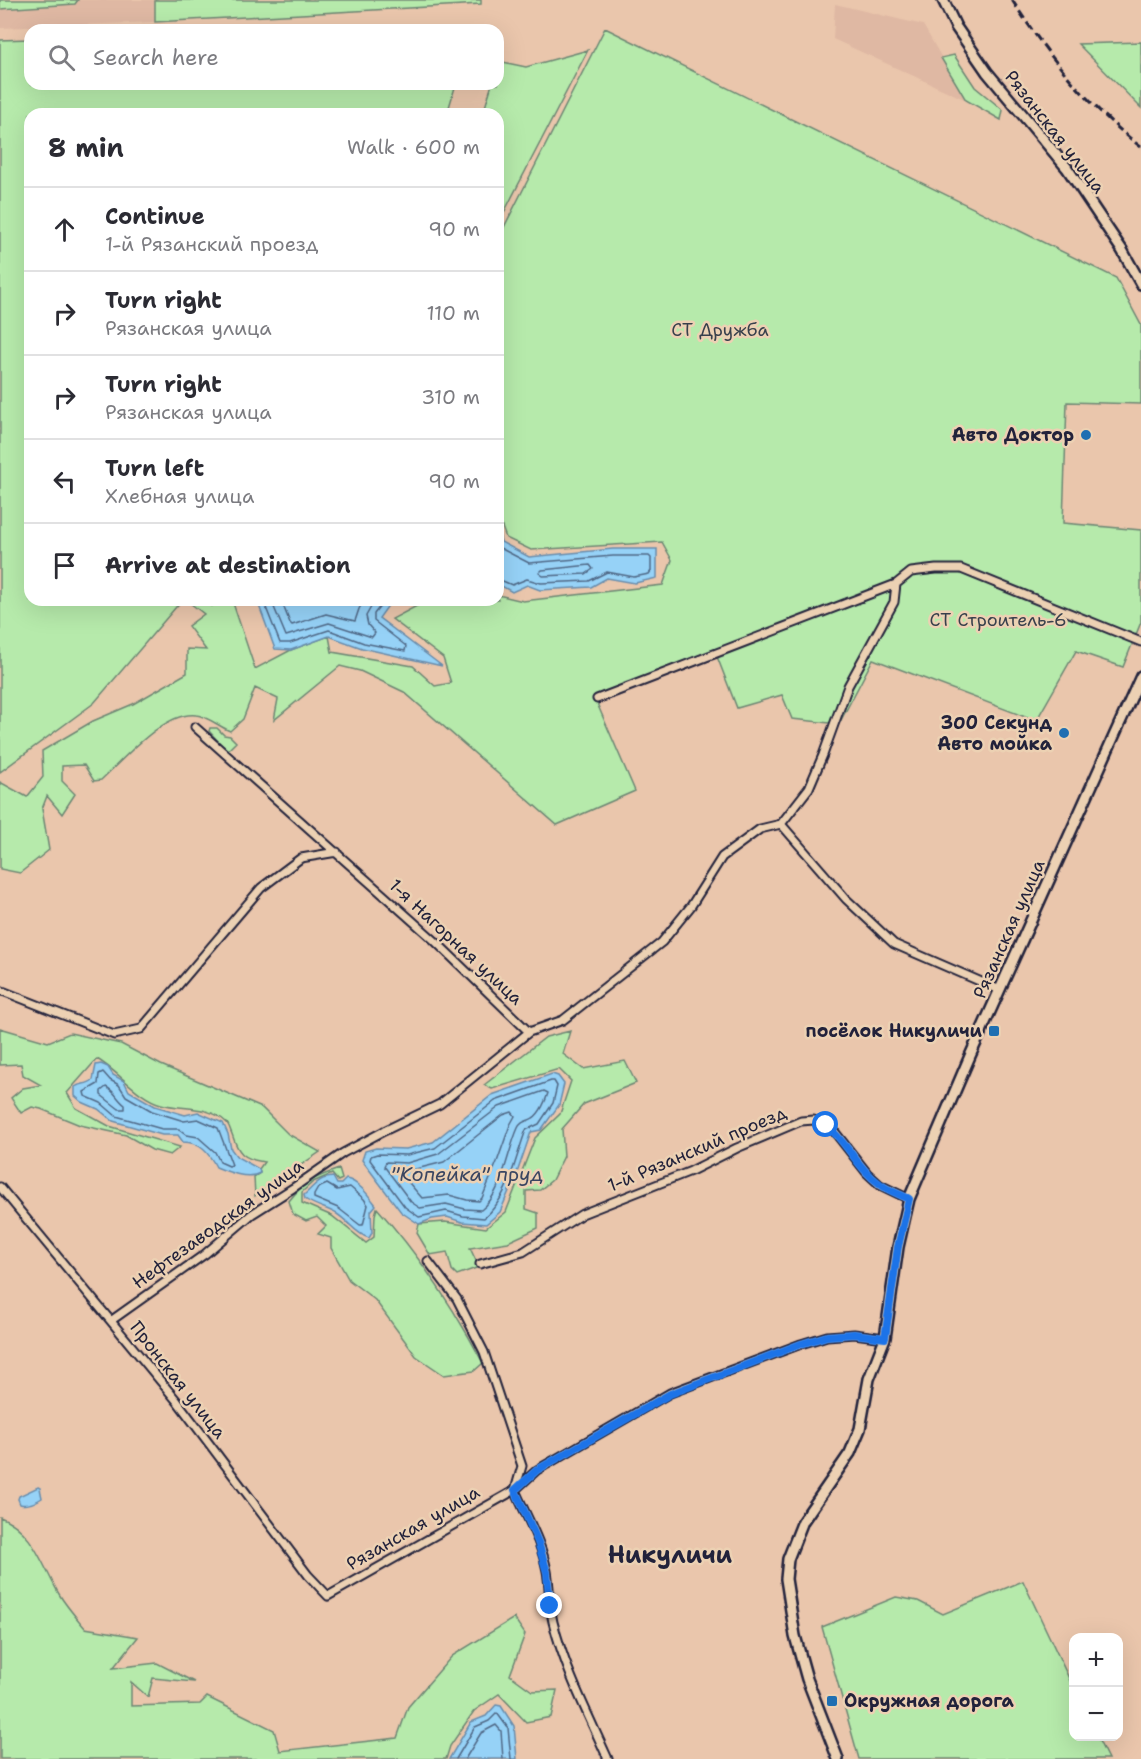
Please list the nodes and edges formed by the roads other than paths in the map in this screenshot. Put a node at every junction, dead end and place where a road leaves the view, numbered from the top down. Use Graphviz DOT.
graph roads {
  1 [pos="943,0"];
  2 [pos="1141,284"];
  3 [pos="896,584"];
  4 [pos="1141,642"];
  5 [pos="1141,676"];
  6 [pos="597,699"];
  7 [pos="195,727"];
  8 [pos="781,824"];
  9 [pos="337,852"];
  10 [pos="0,990"];
  11 [pos="1000,990"];
  12 [pos="529,1032"];
  13 [pos="0,1187"];
  14 [pos="909,1199"];
  15 [pos="428,1261"];
  16 [pos="480,1264"];
  17 [pos="112,1320"];
  18 [pos="885,1338"];
  19 [pos="515,1490"];
  20 [pos="328,1596"];
  21 [pos="608,1759"];
  22 [pos="838,1759"];
  1 -- 2 [label="street, Рязанская улица"];
  3 -- 4 [label="street"];
  3 -- 6 [label="street"];
  3 -- 8 [label="street"];
  5 -- 11 [label="street, Рязанская улица"];
  7 -- 9 [label="street, 1-я Нагорная улица"];
  8 -- 11 [label="street"];
  8 -- 12 [label="street"];
  9 -- 10 [label="street"];
  9 -- 12 [label="street, 1-я Нагорная улица"];
  11 -- 14 [label="street, Рязанская улица"];
  12 -- 17 [label="street, Нефтезаводская улица"];
  13 -- 17 [label="street, Пронская улица"];
  14 -- 16 [label="street, 1-й Рязанский проезд"];
  14 -- 18 [label="street, Рязанская улица"];
  15 -- 19 [label="street"];
  17 -- 20 [label="street, Пронская улица"];
  18 -- 19 [label="street, Рязанская улица"];
  18 -- 22 [label="street, Рязанская улица"];
  19 -- 20 [label="street, Рязанская улица"];
  19 -- 21 [label="street"];
}
